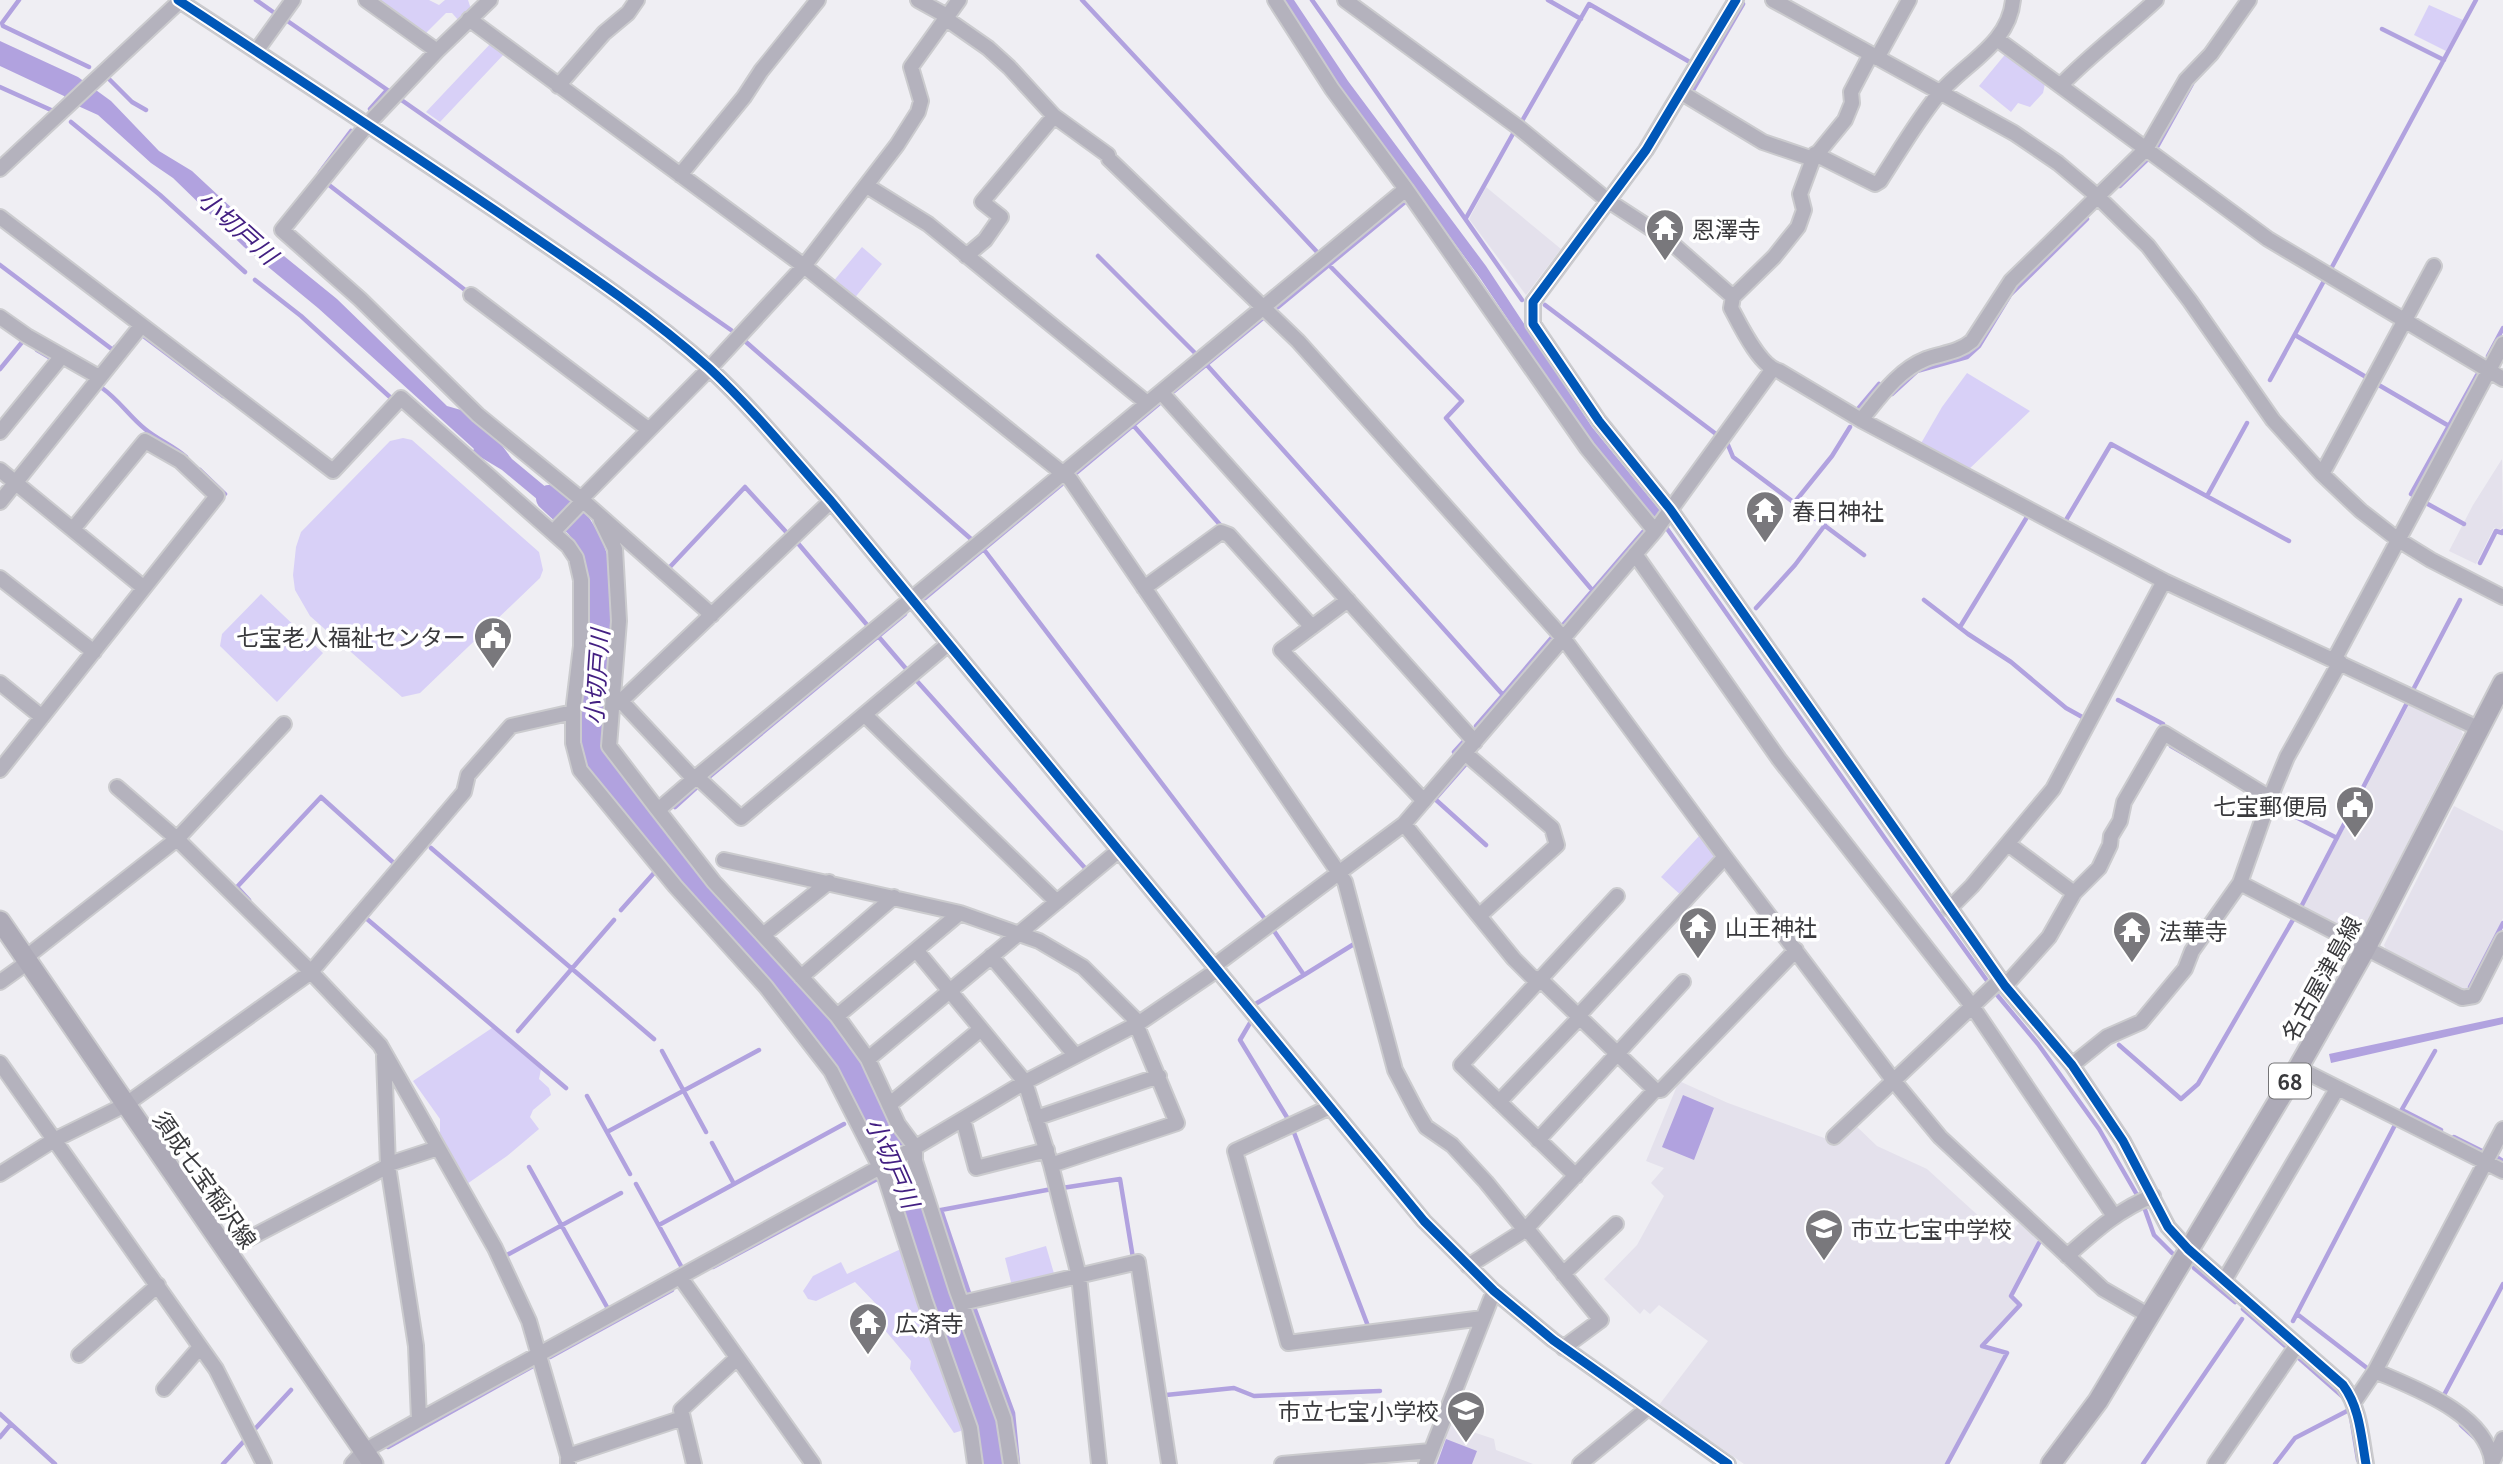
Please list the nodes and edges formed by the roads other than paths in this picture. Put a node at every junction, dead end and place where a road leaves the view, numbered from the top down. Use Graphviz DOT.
graph roads {
  1 [pos="180,0"];
  2 [pos="293,0"];
  3 [pos="366,0"];
  4 [pos="490,0"];
  5 [pos="638,0"];
  6 [pos="818,0"];
  7 [pos="918,0"];
  8 [pos="959,0"];
  9 [pos="1275,0"];
  10 [pos="1345,0"];
  11 [pos="1736,0"];
  12 [pos="1773,0"];
  13 [pos="1909,0"];
  14 [pos="2013,0"];
  15 [pos="2156,0"];
  16 [pos="2249,0"];
  17 [pos="946,17"];
  18 [pos="469,19"];
  19 [pos="1997,39"];
  20 [pos="257,50"];
  21 [pos="437,51"];
  22 [pos="1874,56"];
  23 [pos="2061,85"];
  24 [pos="558,86"];
  25 [pos="1941,92"];
  26 [pos="1682,93"];
  27 [pos="1054,116"];
  28 [pos="368,124"];
  29 [pos="2146,149"];
  30 [pos="1814,156"];
  31 [pos="0,169"];
  32 [pos="680,175"];
  33 [pos="867,186"];
  34 [pos="1406,188"];
  35 [pos="2097,196"];
  36 [pos="1607,200"];
  37 [pos="0,217"];
  38 [pos="967,256"];
  39 [pos="804,266"];
  40 [pos="2434,266"];
  41 [pos="471,295"];
  42 [pos="1733,297"];
  43 [pos="1262,308"];
  44 [pos="0,317"];
  45 [pos="2405,320"];
  46 [pos="141,326"];
  47 [pos="2503,344"];
  48 [pos="62,356"];
  49 [pos="709,369"];
  50 [pos="1772,370"];
  51 [pos="2489,371"];
  52 [pos="99,377"];
  53 [pos="2503,379"];
  54 [pos="1161,392"];
  55 [pos="1147,404"];
  56 [pos="1861,420"];
  57 [pos="648,429"];
  58 [pos="0,432"];
  59 [pos="0,470"];
  60 [pos="1063,473"];
  61 [pos="2322,474"];
  62 [pos="16,482"];
  63 [pos="580,501"];
  64 [pos="831,501"];
  65 [pos="0,502"];
  66 [pos="597,513"];
  67 [pos="1662,520"];
  68 [pos="557,528"];
  69 [pos="73,529"];
  70 [pos="2397,539"];
  71 [pos="1635,554"];
  72 [pos="0,578"];
  73 [pos="2164,581"];
  74 [pos="145,588"];
  75 [pos="1144,588"];
  76 [pos="2503,597"];
  77 [pos="911,599"];
  78 [pos="1348,600"];
  79 [pos="712,615"];
  80 [pos="1312,626"];
  81 [pos="1564,639"];
  82 [pos="947,645"];
  83 [pos="94,652"];
  84 [pos="2337,661"];
  85 [pos="0,683"];
  86 [pos="2503,684"];
  87 [pos="617,702"];
  88 [pos="573,712"];
  89 [pos="865,715"];
  90 [pos="42,717"];
  91 [pos="284,724"];
  92 [pos="2480,729"];
  93 [pos="1470,747"];
  94 [pos="0,770"];
  95 [pos="695,778"];
  96 [pos="117,787"];
  97 [pos="2270,798"];
  98 [pos="1424,801"];
  99 [pos="658,810"];
  100 [pos="1404,824"];
  101 [pos="177,839"];
  102 [pos="2008,844"];
  103 [pos="1118,851"];
  104 [pos="1725,857"];
  105 [pos="724,860"];
  106 [pos="1339,873"];
  107 [pos="829,883"];
  108 [pos="2240,883"];
  109 [pos="2074,893"];
  110 [pos="1618,895"];
  111 [pos="894,897"];
  112 [pos="1057,902"];
  113 [pos="1949,909"];
  114 [pos="960,913"];
  115 [pos="1479,916"];
  116 [pos="0,921"];
  117 [pos="1017,934"];
  118 [pos="763,935"];
  119 [pos="2503,939"];
  120 [pos="2366,948"];
  121 [pos="916,950"];
  122 [pos="1796,950"];
  123 [pos="991,956"];
  124 [pos="26,960"];
  125 [pos="1215,968"];
  126 [pos="311,972"];
  127 [pos="802,977"];
  128 [pos="1541,979"];
  129 [pos="0,982"];
  130 [pos="1683,982"];
  131 [pos="1998,985"];
  132 [pos="950,991"];
  133 [pos="1972,1006"];
  134 [pos="837,1016"];
  135 [pos="1579,1016"];
  136 [pos="1138,1024"];
  137 [pos="981,1029"];
  138 [pos="383,1051"];
  139 [pos="1617,1053"];
  140 [pos="1075,1055"];
  141 [pos="868,1059"];
  142 [pos="0,1063"];
  143 [pos="2072,1065"];
  144 [pos="2298,1068"];
  145 [pos="1159,1076"];
  146 [pos="1893,1080"];
  147 [pos="1025,1082"];
  148 [pos="2337,1089"];
  149 [pos="1655,1090"];
  150 [pos="1499,1102"];
  151 [pos="125,1105"];
  152 [pos="890,1105"];
  153 [pos="1330,1107"];
  154 [pos="1037,1118"];
  155 [pos="962,1119"];
  156 [pos="2503,1129"];
  157 [pos="1834,1137"];
  158 [pos="54,1140"];
  159 [pos="1538,1140"];
  160 [pos="438,1148"];
  161 [pos="913,1148"];
  162 [pos="1046,1150"];
  163 [pos="2485,1162"];
  164 [pos="389,1165"];
  165 [pos="883,1165"];
  166 [pos="1051,1165"];
  167 [pos="2503,1171"];
  168 [pos="0,1174"];
  169 [pos="1576,1176"];
  170 [pos="2145,1199"];
  171 [pos="2114,1216"];
  172 [pos="1616,1224"];
  173 [pos="1526,1230"];
  174 [pos="2188,1249"];
  175 [pos="225,1251"];
  176 [pos="2067,1256"];
  177 [pos="1468,1266"];
  178 [pos="1563,1274"];
  179 [pos="1079,1276"];
  180 [pos="680,1277"];
  181 [pos="2224,1281"];
  182 [pos="158,1285"];
  183 [pos="1494,1291"];
  184 [pos="962,1303"];
  185 [pos="2148,1315"];
  186 [pos="1483,1318"];
  187 [pos="200,1347"];
  188 [pos="1563,1348"];
  189 [pos="2294,1349"];
  190 [pos="538,1354"];
  191 [pos="79,1355"];
  192 [pos="737,1358"];
  193 [pos="2375,1371"];
  194 [pos="164,1389"];
  195 [pos="2354,1402"];
  196 [pos="1648,1408"];
  197 [pos="684,1418"];
  198 [pos="419,1420"];
  199 [pos="2503,1439"];
  200 [pos="1428,1457"];
  201 [pos="363,1460"];
  202 [pos="568,1460"];
  203 [pos="2492,1462"];
  204 [pos="264,1464"];
  205 [pos="694,1464"];
  206 [pos="813,1464"];
  207 [pos="975,1464"];
  208 [pos="1011,1464"];
  209 [pos="1099,1464"];
  210 [pos="1169,1464"];
  211 [pos="1282,1464"];
  212 [pos="1580,1464"];
  213 [pos="1728,1464"];
  214 [pos="2051,1464"];
  215 [pos="2215,1464"];
  216 [pos="2366,1464"];
  1 -- 20 [label="street"];
  1 -- 31 [label="street"];
  2 -- 20 [label="street"];
  3 -- 21 [label="street"];
  4 -- 18 [label="street"];
  5 -- 24 [label="street"];
  6 -- 32 [label="street"];
  7 -- 17 [label="street"];
  8 -- 17 [label="street"];
  9 -- 34 [label="street"];
  10 -- 36 [label="street"];
  11 -- 26 [label="street"];
  12 -- 22 [label="street"];
  13 -- 22 [label="street"];
  14 -- 19 [label="street"];
  15 -- 23 [label="street"];
  16 -- 29 [label="street"];
  17 -- 27 [label="street"];
  17 -- 33 [label="street"];
  18 -- 21 [label="street"];
  18 -- 24 [label="street"];
  19 -- 23 [label="street"];
  19 -- 25 [label="street"];
  20 -- 28 [label="street"];
  21 -- 28 [label="street"];
  22 -- 25 [label="street"];
  22 -- 30 [label="street"];
  23 -- 29 [label="street"];
  24 -- 32 [label="street"];
  25 -- 30 [label="street"];
  25 -- 35 [label="street"];
  26 -- 30 [label="street"];
  26 -- 36 [label="street"];
  27 -- 38 [label="street"];
  27 -- 43 [label="street"];
  28 -- 49 [label="street"];
  28 -- 63 [label="street"];
  29 -- 35 [label="street"];
  29 -- 45 [label="street"];
  30 -- 42 [label="street"];
  32 -- 39 [label="street"];
  33 -- 38 [label="street"];
  33 -- 39 [label="street"];
  34 -- 43 [label="street"];
  34 -- 67 [label="street"];
  35 -- 56 [label="street"];
  35 -- 61 [label="street"];
  36 -- 42 [label="street"];
  36 -- 67 [label="street"];
  37 -- 46 [label="street"];
  38 -- 55 [label="street"];
  39 -- 49 [label="street"];
  39 -- 60 [label="street"];
  40 -- 45 [label="street"];
  41 -- 57 [label="street"];
  42 -- 50 [label="street"];
  43 -- 54 [label="street"];
  43 -- 81 [label="street"];
  44 -- 48 [label="street"];
  45 -- 51 [label="street"];
  45 -- 61 [label="street"];
  46 -- 52 [label="street"];
  46 -- 68 [label="street"];
  47 -- 51 [label="street"];
  48 -- 52 [label="street"];
  48 -- 58 [label="street"];
  49 -- 57 [label="street"];
  49 -- 64 [label="street"];
  50 -- 56 [label="street"];
  50 -- 67 [label="street"];
  51 -- 53 [label="street"];
  51 -- 70 [label="street"];
  52 -- 62 [label="street"];
  54 -- 55 [label="street"];
  54 -- 78 [label="street"];
  55 -- 60 [label="street"];
  56 -- 73 [label="street"];
  57 -- 63 [label="street"];
  59 -- 62 [label="street"];
  60 -- 75 [label="street"];
  60 -- 77 [label="street"];
  61 -- 70 [label="street"];
  62 -- 65 [label="street"];
  62 -- 69 [label="street"];
  63 -- 66 [label="street"];
  63 -- 68 [label="street"];
  64 -- 77 [label="street"];
  64 -- 79 [label="street"];
  66 -- 79 [label="street"];
  66 -- 87 [label="street"];
  67 -- 71 [label="street"];
  67 -- 113 [label="street"];
  68 -- 88 [label="street"];
  69 -- 74 [label="street"];
  69 -- 74 [label="street"];
  70 -- 76 [label="street"];
  70 -- 84 [label="street"];
  71 -- 81 [label="street"];
  71 -- 133 [label="street"];
  72 -- 83 [label="street"];
  73 -- 84 [label="street"];
  73 -- 102 [label="street"];
  74 -- 83 [label="street"];
  75 -- 80 [label="street"];
  75 -- 106 [label="street"];
  77 -- 82 [label="street"];
  77 -- 95 [label="street"];
  78 -- 80 [label="street"];
  78 -- 93 [label="street"];
  79 -- 87 [label="street"];
  80 -- 98 [label="street"];
  81 -- 93 [label="street"];
  81 -- 104 [label="street"];
  82 -- 89 [label="street"];
  82 -- 103 [label="street"];
  83 -- 90 [label="street"];
  84 -- 92 [label="street"];
  84 -- 97 [label="street"];
  85 -- 90 [label="street"];
  86 -- 92 [label="main road, 名古屋津島線 / 68"];
  87 -- 95 [label="street"];
  87 -- 99 [label="street"];
  88 -- 126 [label="street"];
  88 -- 165 [label="street"];
  89 -- 95 [label="street"];
  89 -- 112 [label="street"];
  90 -- 94 [label="street"];
  91 -- 101 [label="street"];
  92 -- 120 [label="main road, 名古屋津島線 / 68"];
  93 -- 98 [label="street"];
  93 -- 115 [label="street"];
  95 -- 99 [label="street"];
  96 -- 101 [label="street"];
  97 -- 108 [label="street"];
  97 -- 109 [label="street"];
  98 -- 100 [label="street"];
  99 -- 118 [label="street"];
  100 -- 106 [label="street"];
  100 -- 115 [label="street"];
  101 -- 124 [label="street"];
  101 -- 126 [label="street"];
  102 -- 109 [label="street"];
  102 -- 113 [label="street"];
  103 -- 112 [label="street"];
  103 -- 125 [label="street"];
  104 -- 122 [label="street"];
  104 -- 135 [label="street"];
  105 -- 107 [label="street"];
  106 -- 125 [label="street"];
  106 -- 173 [label="street"];
  107 -- 111 [label="street"];
  107 -- 118 [label="street"];
  108 -- 120 [label="street"];
  108 -- 143 [label="street"];
  109 -- 131 [label="street"];
  110 -- 128 [label="street"];
  111 -- 114 [label="street"];
  111 -- 127 [label="street"];
  112 -- 117 [label="street"];
  113 -- 131 [label="street"];
  114 -- 117 [label="street"];
  114 -- 121 [label="street"];
  115 -- 128 [label="street"];
  116 -- 124 [label="main road, 須成七宝稲沢線"];
  117 -- 123 [label="street"];
  117 -- 136 [label="street"];
  118 -- 127 [label="street"];
  119 -- 120 [label="street"];
  120 -- 144 [label="main road, 名古屋津島線 / 68"];
  121 -- 132 [label="street"];
  121 -- 134 [label="street"];
  122 -- 146 [label="street"];
  122 -- 149 [label="street"];
  123 -- 132 [label="street"];
  123 -- 140 [label="street"];
  124 -- 129 [label="street"];
  124 -- 151 [label="main road, 須成七宝稲沢線"];
  125 -- 136 [label="street"];
  125 -- 153 [label="street"];
  126 -- 138 [label="street"];
  126 -- 151 [label="street"];
  127 -- 134 [label="street"];
  128 -- 135 [label="street"];
  128 -- 150 [label="street"];
  130 -- 139 [label="street"];
  131 -- 133 [label="street"];
  131 -- 143 [label="street"];
  132 -- 137 [label="street"];
  132 -- 141 [label="street"];
  133 -- 146 [label="street"];
  133 -- 171 [label="street"];
  134 -- 141 [label="street"];
  135 -- 139 [label="street"];
  135 -- 150 [label="street"];
  136 -- 140 [label="street"];
  136 -- 145 [label="street"];
  137 -- 147 [label="street"];
  137 -- 152 [label="street"];
  138 -- 160 [label="street"];
  138 -- 164 [label="street"];
  139 -- 149 [label="street"];
  139 -- 159 [label="street"];
  140 -- 147 [label="street"];
  141 -- 152 [label="street"];
  142 -- 158 [label="street"];
  143 -- 170 [label="street"];
  144 -- 148 [label="street"];
  144 -- 174 [label="main road, 名古屋津島線 / 68"];
  145 -- 154 [label="street"];
  145 -- 166 [label="street"];
  146 -- 157 [label="street"];
  146 -- 176 [label="street"];
  147 -- 154 [label="street"];
  147 -- 155 [label="street"];
  148 -- 163 [label="street"];
  148 -- 181 [label="street"];
  149 -- 169 [label="street"];
  150 -- 159 [label="street"];
  151 -- 158 [label="street"];
  151 -- 175 [label="main road, 須成七宝稲沢線"];
  152 -- 161 [label="street"];
  153 -- 177 [label="street"];
  153 -- 186 [label="street"];
  154 -- 162 [label="street"];
  155 -- 161 [label="street"];
  155 -- 162 [label="street"];
  156 -- 163 [label="street"];
  158 -- 168 [label="street"];
  158 -- 182 [label="street"];
  159 -- 169 [label="street"];
  160 -- 164 [label="street"];
  160 -- 190 [label="street"];
  161 -- 165 [label="street"];
  161 -- 184 [label="street"];
  162 -- 166 [label="street"];
  163 -- 167 [label="street"];
  163 -- 193 [label="street"];
  164 -- 175 [label="street"];
  164 -- 198 [label="street"];
  165 -- 180 [label="street"];
  165 -- 207 [label="street"];
  166 -- 179 [label="street"];
  169 -- 173 [label="street"];
  170 -- 171 [label="street"];
  170 -- 174 [label="street"];
  171 -- 176 [label="street"];
  172 -- 178 [label="street"];
  173 -- 177 [label="street"];
  173 -- 178 [label="street"];
  174 -- 181 [label="street"];
  174 -- 185 [label="main road, 名古屋津島線 / 68"];
  175 -- 201 [label="main road, 須成七宝稲沢線"];
  176 -- 185 [label="street"];
  177 -- 183 [label="street"];
  178 -- 188 [label="street"];
  179 -- 184 [label="street"];
  179 -- 209 [label="street"];
  179 -- 210 [label="street"];
  180 -- 190 [label="street"];
  180 -- 192 [label="street"];
  181 -- 189 [label="street"];
  182 -- 187 [label="street"];
  182 -- 191 [label="street"];
  183 -- 186 [label="street"];
  183 -- 188 [label="street"];
  184 -- 208 [label="street"];
  185 -- 214 [label="main road, 名古屋津島線 / 68"];
  186 -- 200 [label="street"];
  187 -- 194 [label="street"];
  187 -- 204 [label="street"];
  188 -- 196 [label="street"];
  189 -- 195 [label="street"];
  189 -- 215 [label="street"];
  190 -- 198 [label="street"];
  190 -- 202 [label="street"];
  192 -- 197 [label="street"];
  192 -- 206 [label="street"];
  193 -- 195 [label="street"];
  193 -- 203 [label="street"];
  195 -- 216 [label="street"];
  196 -- 212 [label="street"];
  196 -- 213 [label="street"];
  197 -- 202 [label="street"];
  197 -- 205 [label="street"];
  198 -- 201 [label="street"];
  199 -- 203 [label="street"];
  200 -- 211 [label="street"];
}
